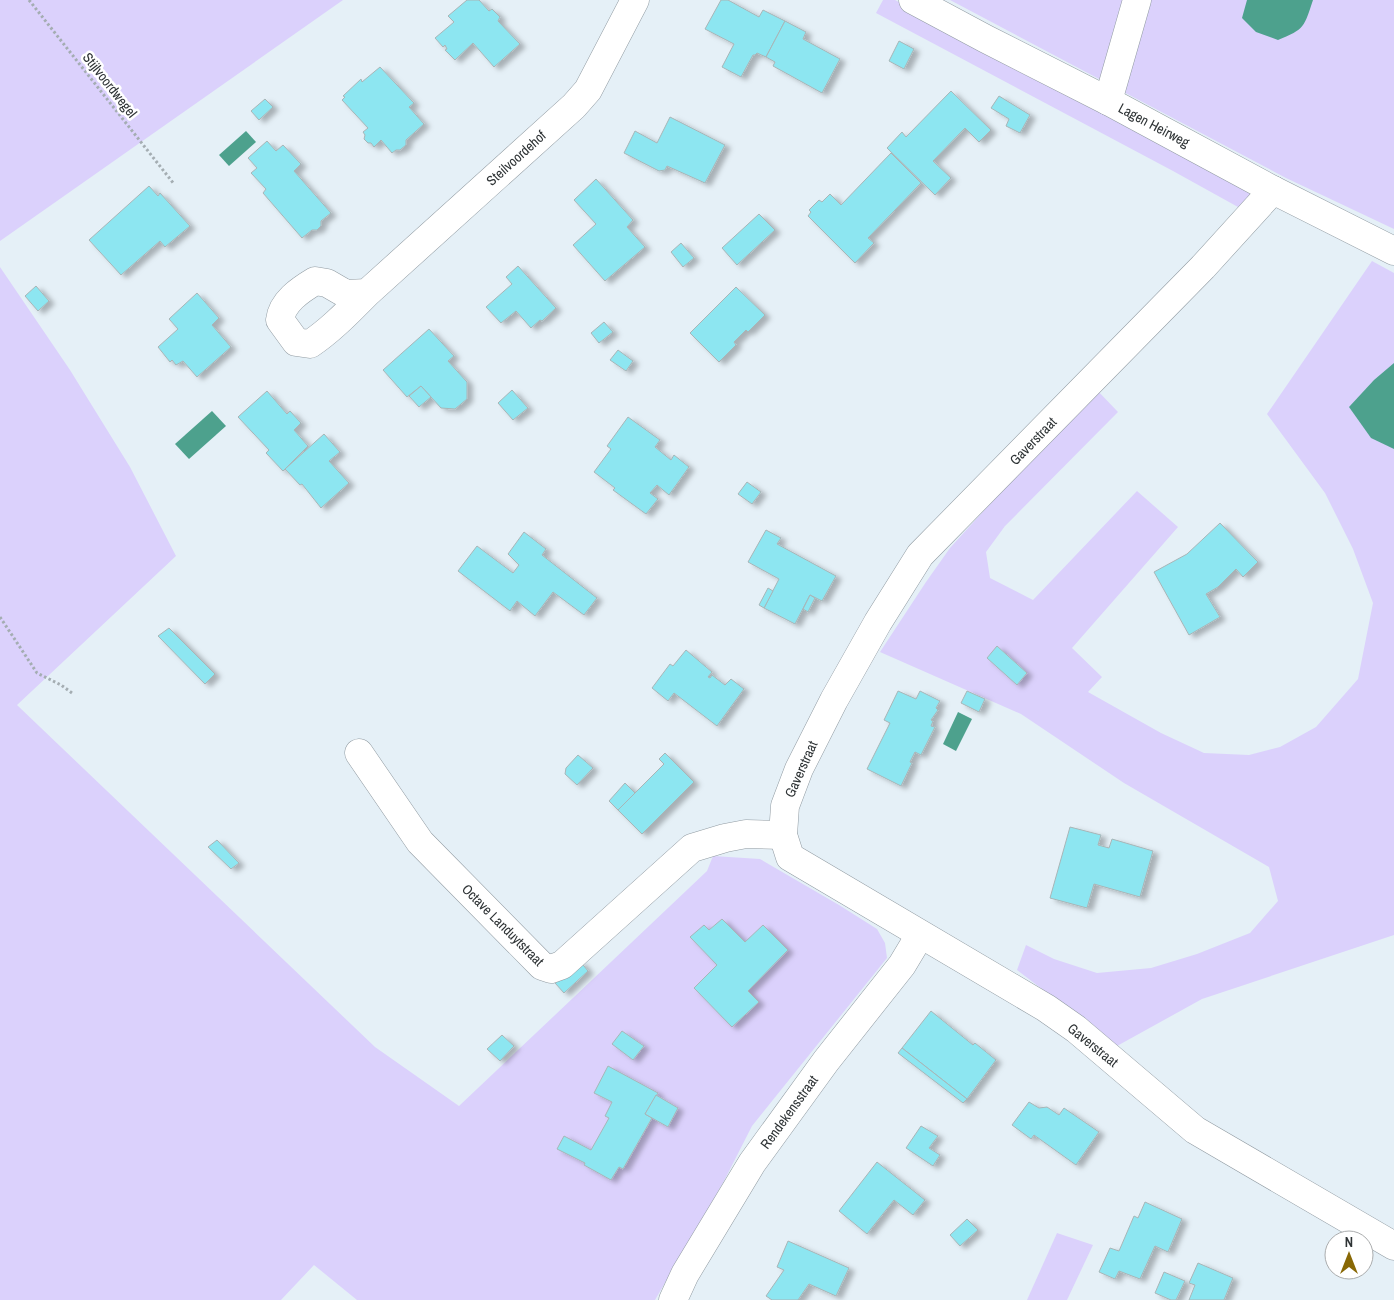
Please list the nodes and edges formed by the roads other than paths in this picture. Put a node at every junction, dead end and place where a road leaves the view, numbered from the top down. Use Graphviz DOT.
graph roads {
  1 [pos="635,0"];
  2 [pos="913,0"];
  3 [pos="1137,0"];
  4 [pos="1108,101"];
  5 [pos="1273,190"];
  6 [pos="1394,251"];
  7 [pos="367,293"];
  8 [pos="359,753"];
  9 [pos="783,835"];
  10 [pos="920,935"];
  11 [pos="1394,1246"];
  12 [pos="673,1300"];
  1 -- 7 [label="street, Steilvoordehof"];
  2 -- 4 [label="street, Lagen Heirweg"];
  3 -- 4 [label="street"];
  4 -- 5 [label="street, Lagen Heirweg"];
  5 -- 6 [label="street, Lagen Heirweg"];
  5 -- 9 [label="street, Gaverstraat"];
  8 -- 9 [label="street, Octave Landuytstraat"];
  9 -- 10 [label="street, Gaverstraat"];
  10 -- 11 [label="street, Gaverstraat"];
  10 -- 12 [label="street, Rendekensstraat"];
}
